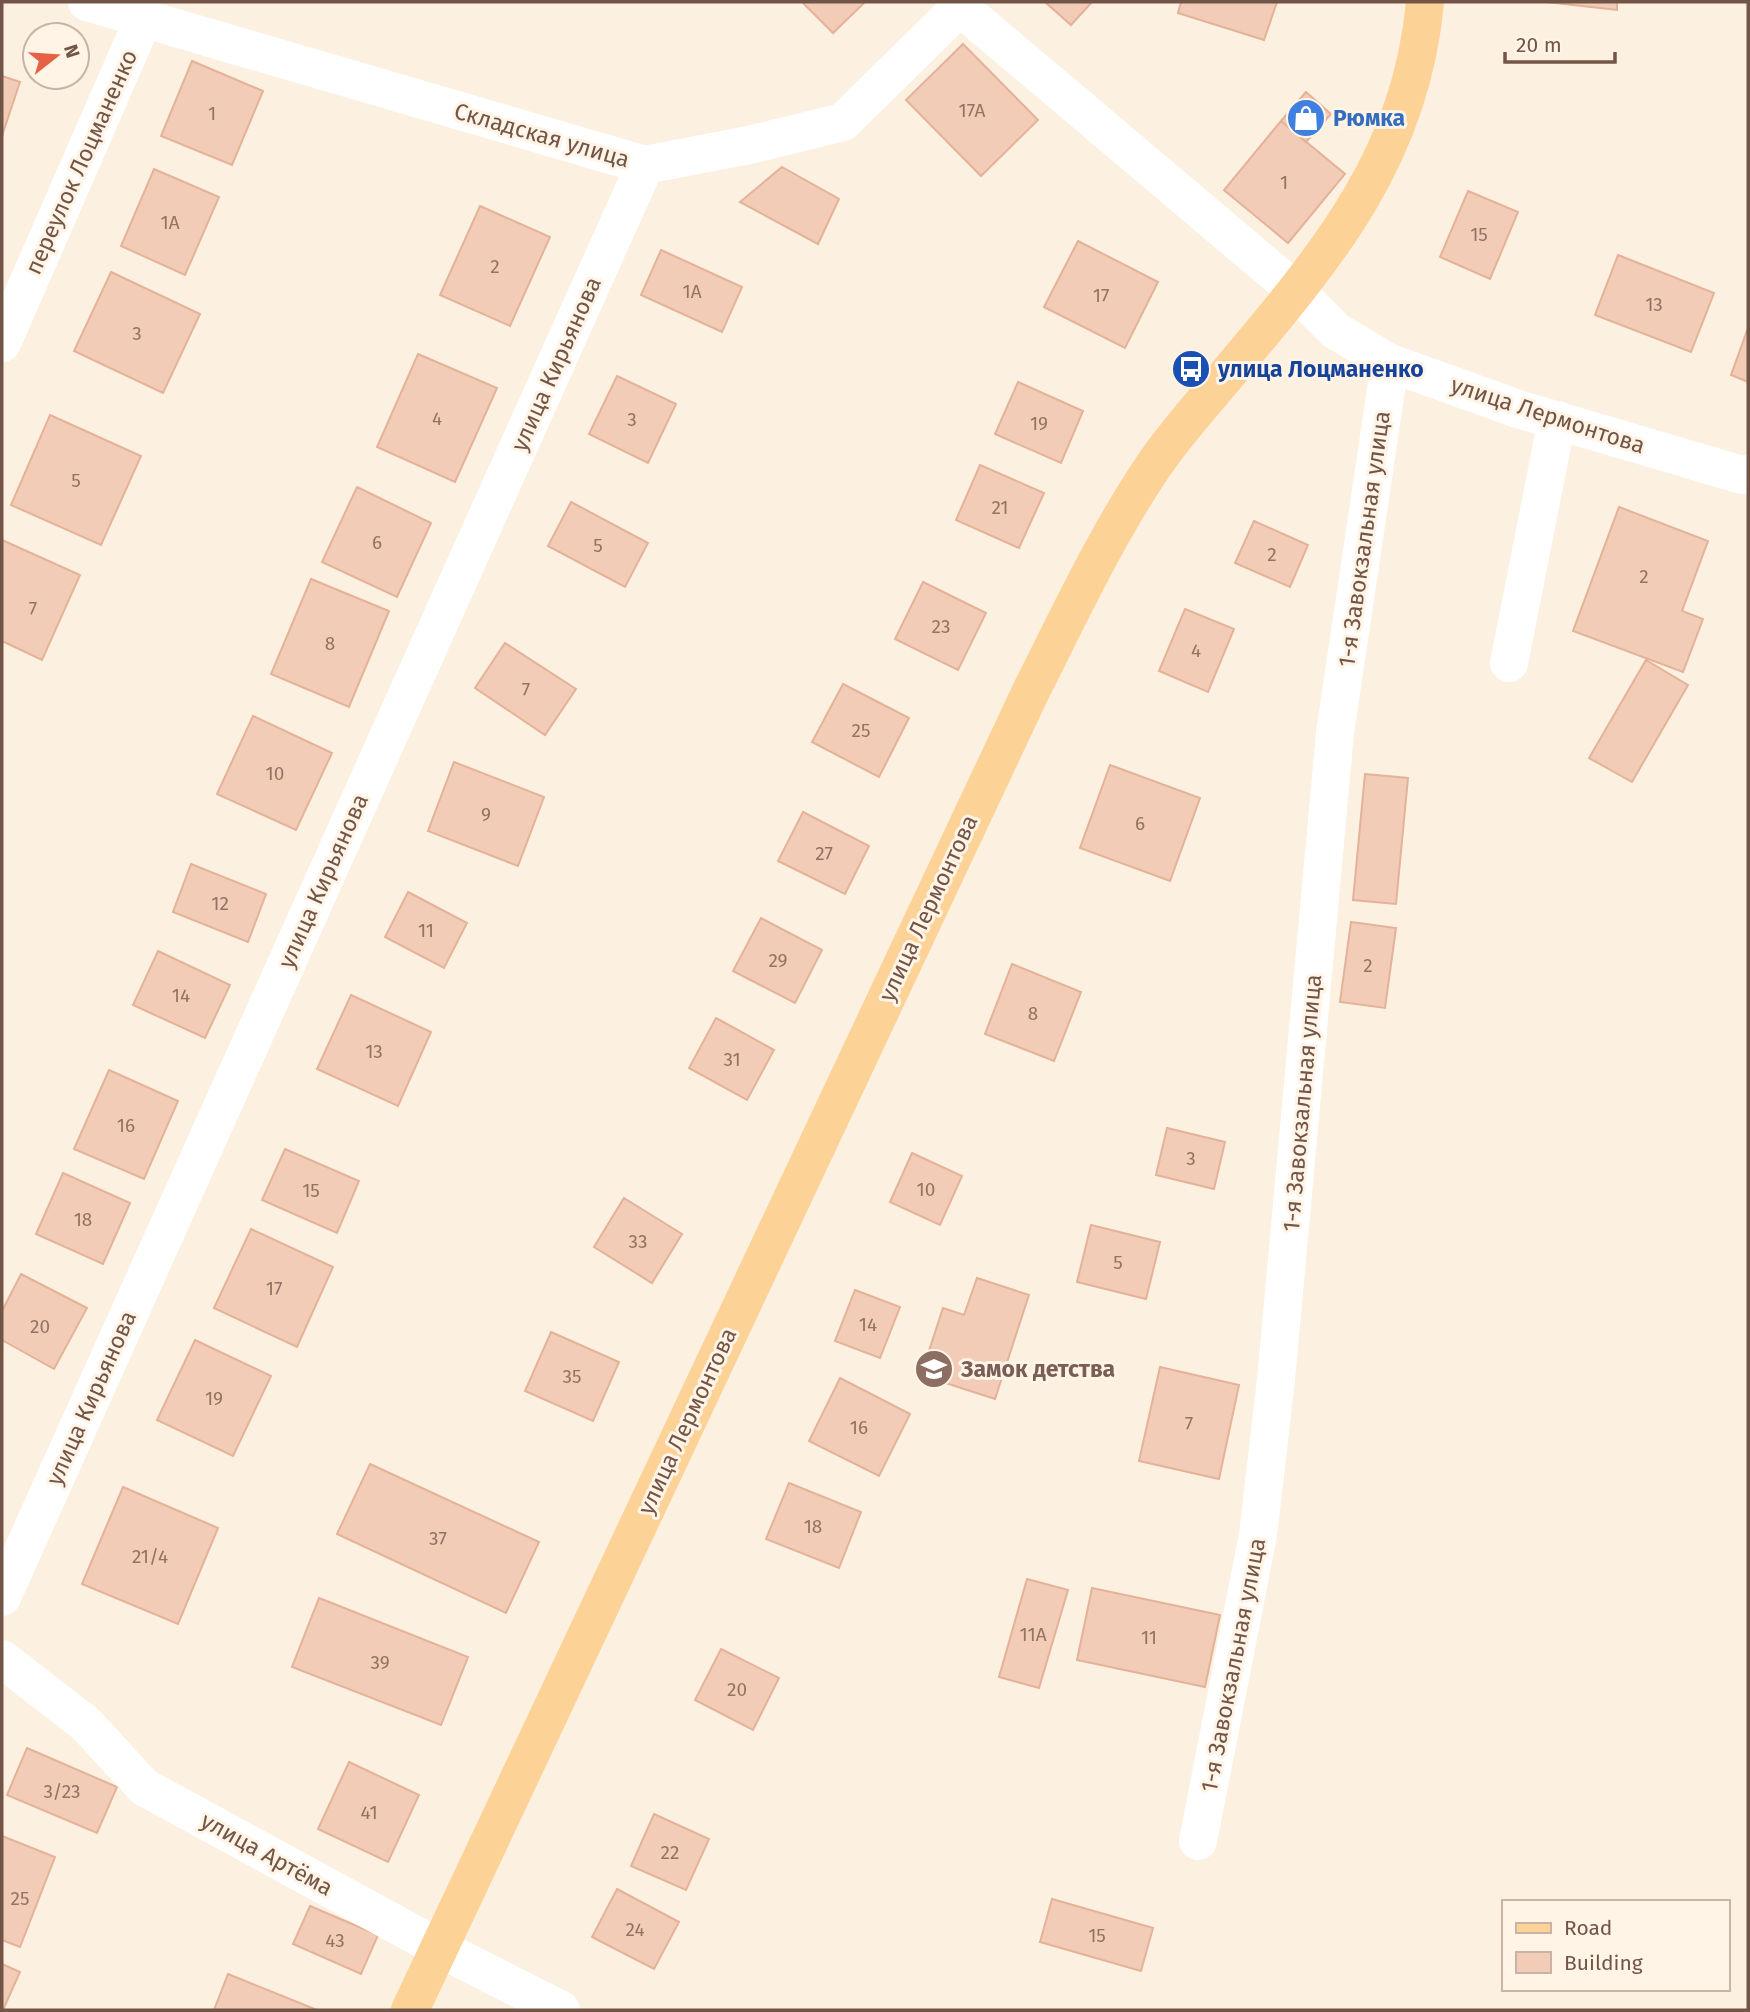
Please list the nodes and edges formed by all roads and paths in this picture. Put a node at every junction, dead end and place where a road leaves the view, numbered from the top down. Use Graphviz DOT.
graph roads {
  1 [pos="87,2"];
  2 [pos="1425,2"];
  3 [pos="957,4"];
  4 [pos="143,20"];
  5 [pos="645,165"];
  6 [pos="1296,290"];
  7 [pos="2,343"];
  8 [pos="1390,363"];
  9 [pos="1557,420"];
  10 [pos="1748,474"];
  11 [pos="1509,663"];
  12 [pos="2,1597"];
  13 [pos="2,1659"];
  14 [pos="1198,1841"];
  15 [pos="441,1949"];
  16 [pos="411,2010"];
  17 [pos="561,2010"];
  1 -- 4 [label="street, Складская улица"];
  2 -- 6 [label="main road"];
  3 -- 5 [label="street, Складская улица"];
  3 -- 6 [label="street"];
  4 -- 5 [label="street, Складская улица"];
  4 -- 7 [label="street, переулок Лоцманенко"];
  5 -- 12 [label="street, улица Кирьянова"];
  6 -- 8 [label="street, улица Лермонтова"];
  6 -- 15 [label="main road, улица Лермонтова"];
  8 -- 9 [label="street, улица Лермонтова"];
  8 -- 14 [label="street, 1-я Завокзальная улица"];
  9 -- 10 [label="street, улица Лермонтова"];
  9 -- 11 [label="street"];
  13 -- 15 [label="street, улица Артёма"];
  15 -- 16 [label="main road, улица Лермонтова"];
  15 -- 17 [label="street, улица Артёма"];
}
